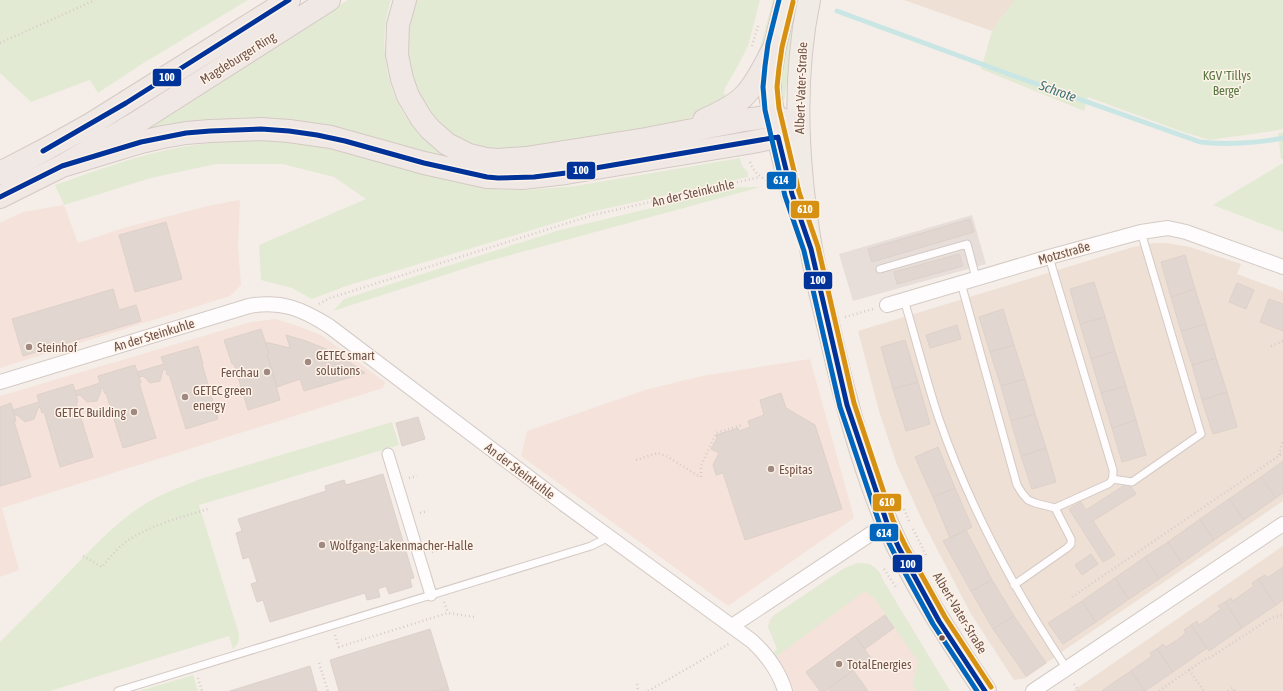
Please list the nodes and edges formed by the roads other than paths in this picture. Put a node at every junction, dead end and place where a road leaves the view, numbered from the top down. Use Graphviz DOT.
graph roads {
  1 [pos="277,0"];
  2 [pos="289,0"];
  3 [pos="329,0"];
  4 [pos="405,0"];
  5 [pos="786,0"];
  6 [pos="809,0"];
  7 [pos="248,26"];
  8 [pos="774,46"];
  9 [pos="773,116"];
  10 [pos="798,125"];
  11 [pos="679,132"];
  12 [pos="778,137"];
  13 [pos="62,166"];
  14 [pos="0,173"];
  15 [pos="0,197"];
  16 [pos="1141,232"];
  17 [pos="811,249"];
  18 [pos="1049,257"];
  19 [pos="1283,267"];
  20 [pos="880,269"];
  21 [pos="976,278"];
  22 [pos="961,283"];
  23 [pos="904,300"];
  24 [pos="887,305"];
  25 [pos="0,382"];
  26 [pos="388,454"];
  27 [pos="1112,479"];
  28 [pos="1055,508"];
  29 [pos="887,523"];
  30 [pos="1283,524"];
  31 [pos="609,537"];
  32 [pos="1014,585"];
  33 [pos="431,595"];
  34 [pos="732,626"];
  35 [pos="1067,668"];
  36 [pos="118,691"];
  37 [pos="785,691"];
  38 [pos="985,691"];
  39 [pos="1033,691"];
  1 -- 7 [label="highway"];
  2 -- 7 [label="highway, Magdeburger Ring"];
  3 -- 13 [label="highway, Magdeburger Ring"];
  4 -- 11 [label="highway"];
  5 -- 8 [label="main road, Albert-Vater-Straße"];
  6 -- 10 [label="main road, Albert-Vater-Straße"];
  7 -- 14 [label="highway, Magdeburger Ring"];
  8 -- 9 [label="main road, Albert-Vater-Straße"];
  8 -- 11 [label="highway"];
  9 -- 10 [label="highway"];
  9 -- 11 [label="highway"];
  9 -- 12 [label="main road, Albert-Vater-Straße"];
  10 -- 12 [label="highway"];
  10 -- 17 [label="main road, Albert-Vater-Straße"];
  12 -- 13 [label="highway"];
  12 -- 17 [label="main road, Albert-Vater-Straße"];
  13 -- 15 [label="highway, Magdeburger Ring"];
  16 -- 18 [label="street, Motzstraße"];
  16 -- 19 [label="street, Motzstraße"];
  16 -- 27 [label="lane"];
  17 -- 29 [label="main road, Albert-Vater-Straße"];
  18 -- 21 [label="street, Motzstraße"];
  18 -- 27 [label="lane"];
  20 -- 21 [label="lane"];
  21 -- 22 [label="street, Motzstraße"];
  22 -- 23 [label="street, Motzstraße"];
  22 -- 28 [label="lane"];
  23 -- 24 [label="street, Motzstraße"];
  23 -- 32 [label="lane"];
  25 -- 31 [label="street, An der Steinkuhle"];
  26 -- 33 [label="street"];
  27 -- 28 [label="lane"];
  28 -- 32 [label="lane"];
  29 -- 34 [label="street"];
  29 -- 38 [label="main road, Albert-Vater-Straße"];
  30 -- 35 [label="street"];
  31 -- 33 [label="lane"];
  31 -- 34 [label="street, An der Steinkuhle"];
  32 -- 35 [label="lane"];
  33 -- 36 [label="lane"];
  34 -- 37 [label="street, An der Steinkuhle"];
  35 -- 39 [label="street"];
}
